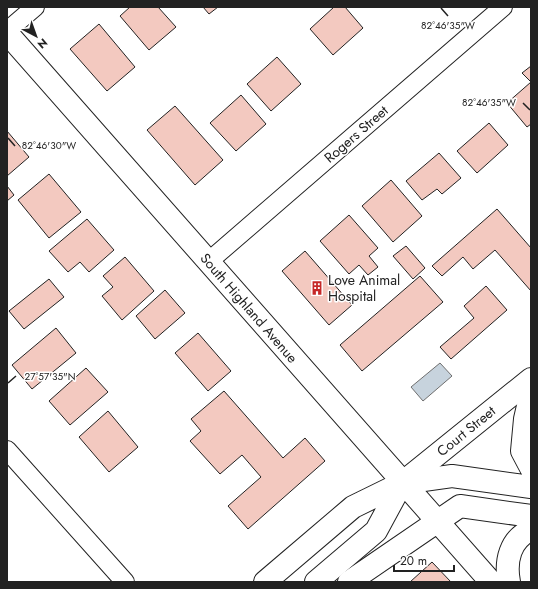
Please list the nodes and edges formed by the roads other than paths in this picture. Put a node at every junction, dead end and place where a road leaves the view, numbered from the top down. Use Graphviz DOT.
graph roads {
  1 [pos="35,7"];
  2 [pos="503,7"];
  3 [pos="7,32"];
  4 [pos="208,262"];
  5 [pos="531,379"];
  6 [pos="531,393"];
  7 [pos="7,450"];
  8 [pos="531,468"];
  9 [pos="402,483"];
  10 [pos="531,487"];
  11 [pos="531,516"];
  12 [pos="436,522"];
  13 [pos="531,530"];
  14 [pos="125,582"];
  15 [pos="265,582"];
  16 [pos="316,582"];
  17 [pos="349,582"];
  18 [pos="491,582"];
  19 [pos="509,582"];
  1 -- 3 [label="street"];
  2 -- 4 [label="street, Rogers Street"];
  3 -- 4 [label="street, South Highland Avenue"];
  4 -- 9 [label="street, South Highland Avenue"];
  5 -- 9 [label="street, Court Street"];
  6 -- 8 [label="street"];
  7 -- 14 [label="street"];
  9 -- 10 [label="street"];
  9 -- 12 [label="street, South Highland Avenue"];
  9 -- 15 [label="street"];
  9 -- 16 [label="street"];
  11 -- 12 [label="street"];
  12 -- 17 [label="street"];
  12 -- 18 [label="street, South Highland Avenue"];
  13 -- 19 [label="street"];
}
